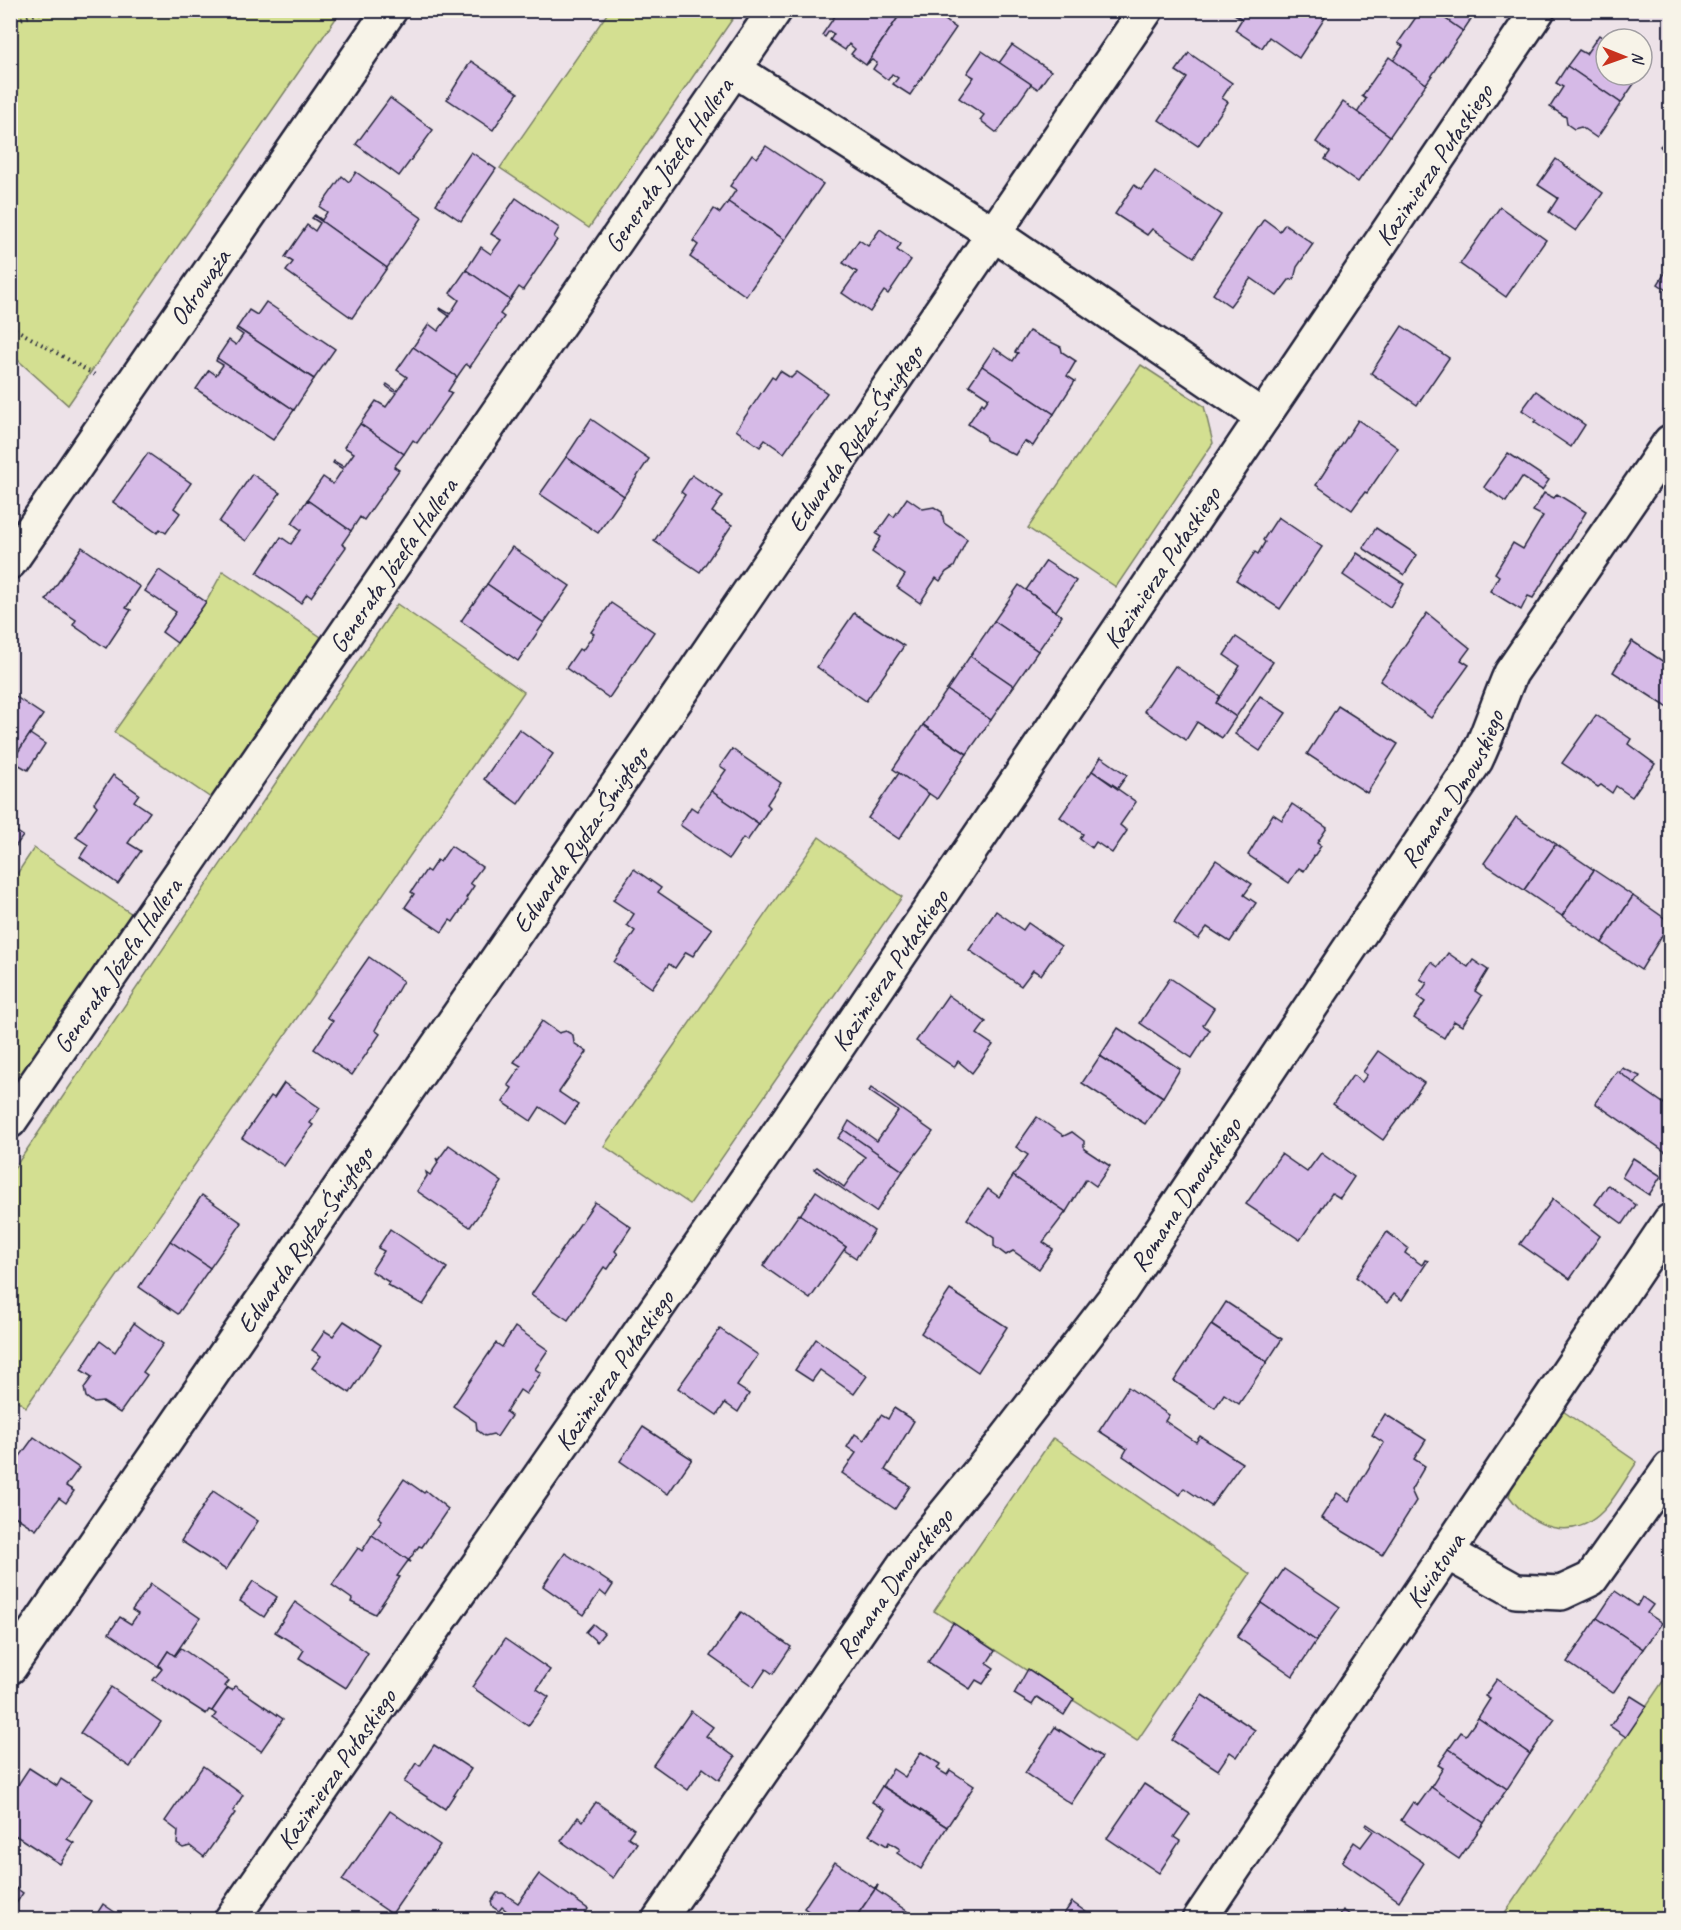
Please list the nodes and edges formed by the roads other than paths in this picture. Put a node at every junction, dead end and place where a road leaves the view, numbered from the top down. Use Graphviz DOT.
graph roads {
  1 [pos="390,10"];
  2 [pos="775,10"];
  3 [pos="1146,10"];
  4 [pos="1538,10"];
  5 [pos="735,70"];
  6 [pos="994,234"];
  7 [pos="1263,417"];
  8 [pos="1671,442"];
  9 [pos="10,562"];
  10 [pos="10,1121"];
  11 [pos="1671,1221"];
  12 [pos="1671,1468"];
  13 [pos="1446,1552"];
  14 [pos="10,1666"];
  15 [pos="231,1920"];
  16 [pos="658,1920"];
  17 [pos="1199,1920"];
  1 -- 9 [label="street, Odrowąża"];
  2 -- 5 [label="street, Generała Józefa Hallera"];
  3 -- 6 [label="street, Edwarda Rydza-Śmigłego"];
  4 -- 7 [label="street, Kazimierza Pułaskiego"];
  5 -- 6 [label="street"];
  5 -- 10 [label="street, Generała Józefa Hallera"];
  6 -- 7 [label="street"];
  6 -- 14 [label="street, Edwarda Rydza-Śmigłego"];
  7 -- 15 [label="street, Kazimierza Pułaskiego"];
  8 -- 16 [label="street, Romana Dmowskiego"];
  11 -- 13 [label="street, Kwiatowa"];
  12 -- 13 [label="street"];
  13 -- 17 [label="street, Kwiatowa"];
}
